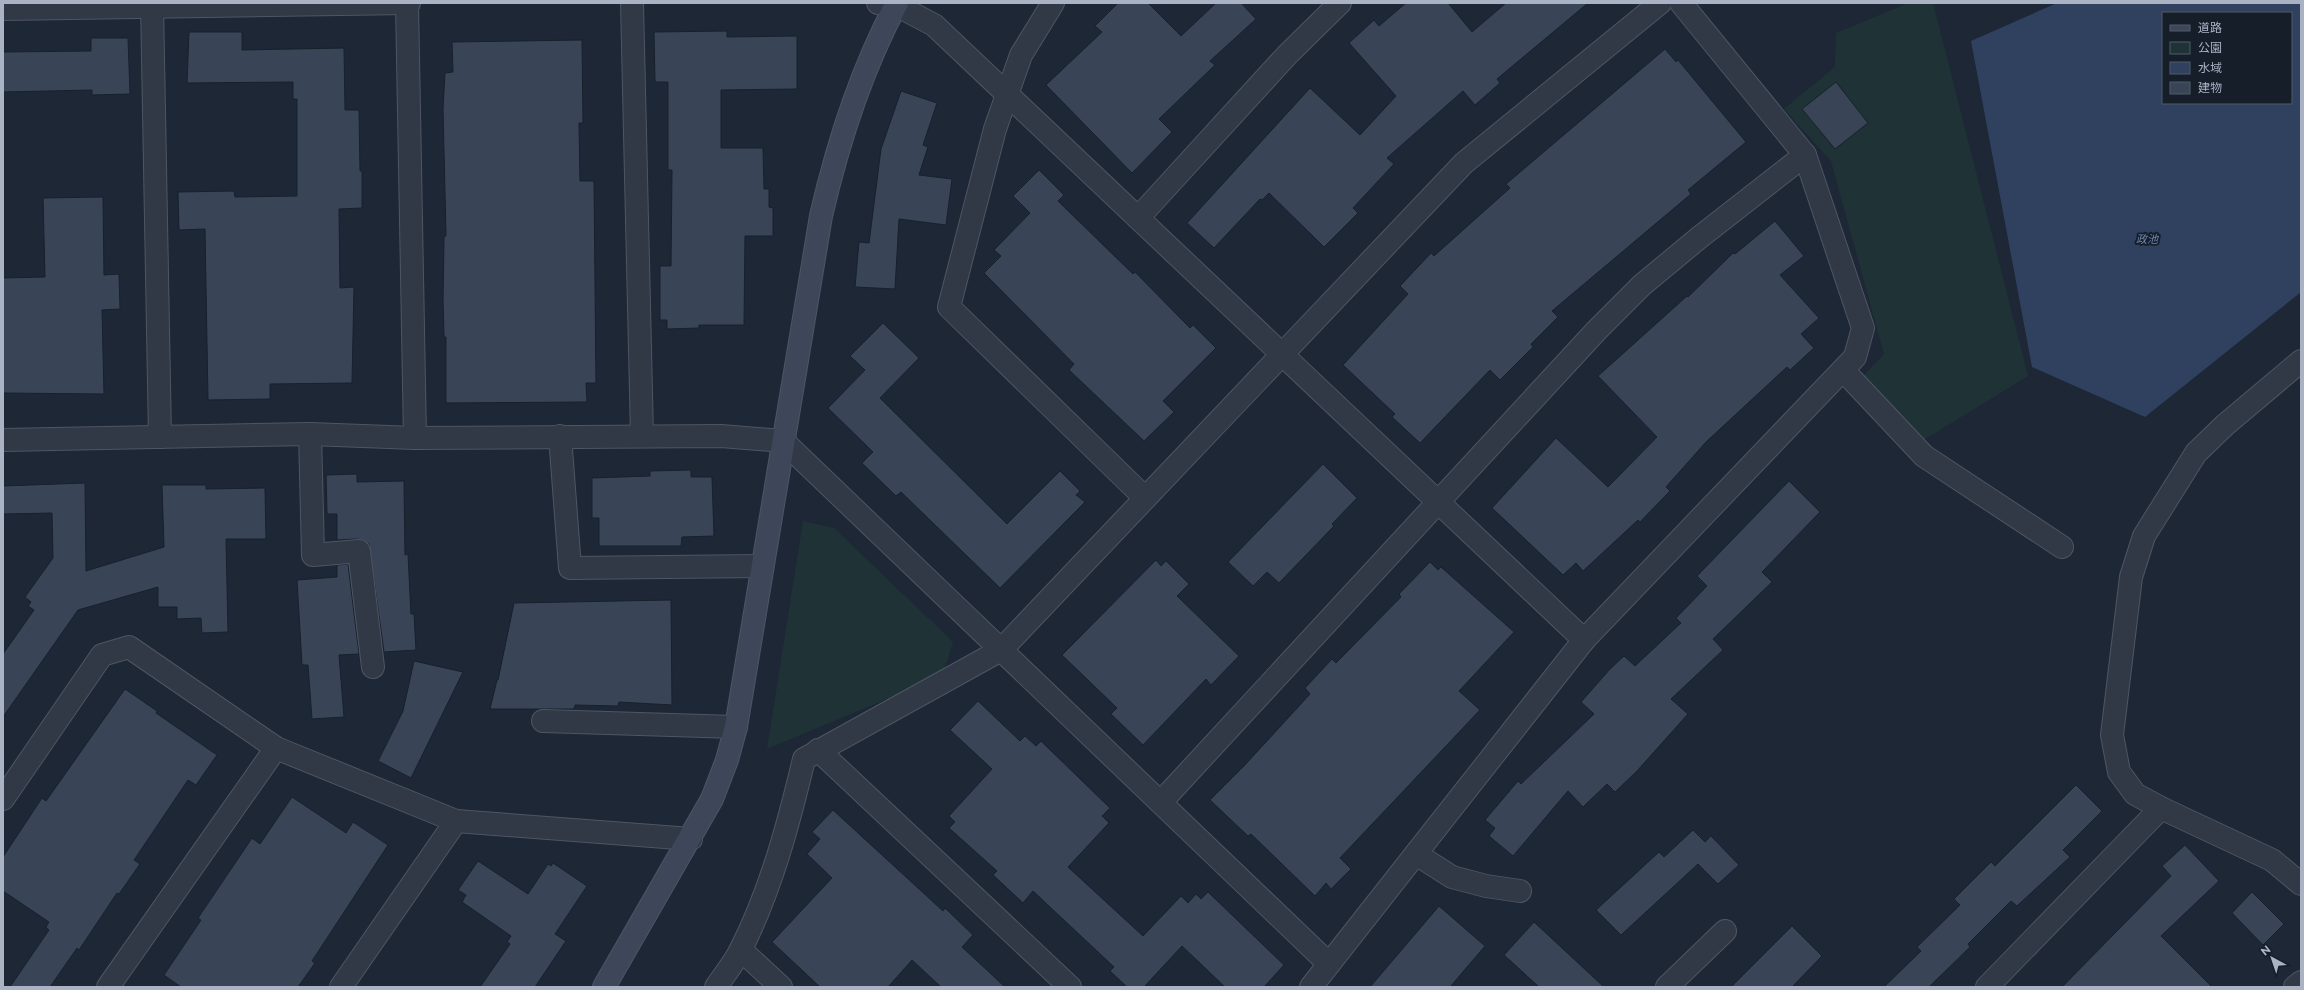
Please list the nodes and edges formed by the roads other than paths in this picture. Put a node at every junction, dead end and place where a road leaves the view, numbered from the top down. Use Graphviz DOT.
graph roads {
  1 [pos="408,3"];
  2 [pos="632,3"];
  3 [pos="1053,3"];
  4 [pos="1340,3"];
  5 [pos="1660,3"];
  6 [pos="1681,3"];
  7 [pos="890,4"];
  8 [pos="152,5"];
  9 [pos="3,9"];
  10 [pos="1007,94"];
  11 [pos="1805,155"];
  12 [pos="1138,218"];
  13 [pos="1282,354"];
  14 [pos="2301,361"];
  15 [pos="1843,370"];
  16 [pos="310,434"];
  17 [pos="560,436"];
  18 [pos="642,436"];
  19 [pos="160,437"];
  20 [pos="415,438"];
  21 [pos="3,440"];
  22 [pos="783,441"];
  23 [pos="1145,498"];
  24 [pos="1438,502"];
  25 [pos="2062,547"];
  26 [pos="761,566"];
  27 [pos="1584,640"];
  28 [pos="1001,650"];
  29 [pos="373,667"];
  30 [pos="543,721"];
  31 [pos="736,727"];
  32 [pos="276,748"];
  33 [pos="818,750"];
  34 [pos="3,799"];
  35 [pos="1161,802"];
  36 [pos="2161,808"];
  37 [pos="456,821"];
  38 [pos="691,839"];
  39 [pos="1416,854"];
  40 [pos="2301,884"];
  41 [pos="1520,891"];
  42 [pos="1725,931"];
  43 [pos="741,950"];
  44 [pos="1330,964"];
  45 [pos="2301,982"];
  46 [pos="108,987"];
  47 [pos="341,987"];
  48 [pos="604,987"];
  49 [pos="716,987"];
  50 [pos="781,987"];
  51 [pos="1070,987"];
  52 [pos="1311,987"];
  53 [pos="1667,987"];
  54 [pos="1987,987"];
  55 [pos="2295,987"];
  1 -- 8 [label="street"];
  1 -- 20 [label="street"];
  2 -- 18 [label="street"];
  3 -- 10 [label="street"];
  4 -- 12 [label="street"];
  5 -- 13 [label="street"];
  6 -- 11 [label="street"];
  7 -- 10 [label="street"];
  7 -- 22 [label="street"];
  8 -- 9 [label="street"];
  8 -- 19 [label="street"];
  10 -- 12 [label="street"];
  10 -- 23 [label="street"];
  11 -- 15 [label="street"];
  11 -- 24 [label="street"];
  12 -- 13 [label="street"];
  13 -- 23 [label="street"];
  13 -- 24 [label="street"];
  14 -- 36 [label="street"];
  15 -- 25 [label="street"];
  15 -- 27 [label="street"];
  16 -- 19 [label="street"];
  16 -- 20 [label="street"];
  16 -- 29 [label="street"];
  17 -- 18 [label="street"];
  17 -- 20 [label="street"];
  17 -- 26 [label="street"];
  18 -- 22 [label="street"];
  19 -- 21 [label="street"];
  22 -- 26 [label="street"];
  22 -- 28 [label="street"];
  23 -- 28 [label="street"];
  24 -- 27 [label="street"];
  24 -- 35 [label="street"];
  26 -- 31 [label="street"];
  27 -- 39 [label="street"];
  28 -- 33 [label="street"];
  28 -- 35 [label="street"];
  30 -- 31 [label="street"];
  31 -- 38 [label="street"];
  32 -- 34 [label="street"];
  32 -- 37 [label="street"];
  32 -- 46 [label="street"];
  33 -- 43 [label="street"];
  33 -- 51 [label="street"];
  35 -- 44 [label="street"];
  36 -- 40 [label="street"];
  36 -- 54 [label="street"];
  37 -- 38 [label="street"];
  37 -- 47 [label="street"];
  38 -- 48 [label="street"];
  39 -- 41 [label="street"];
  39 -- 44 [label="street"];
  42 -- 53 [label="street"];
  43 -- 49 [label="street"];
  43 -- 50 [label="street"];
  44 -- 52 [label="street"];
  45 -- 55 [label="street"];
}
